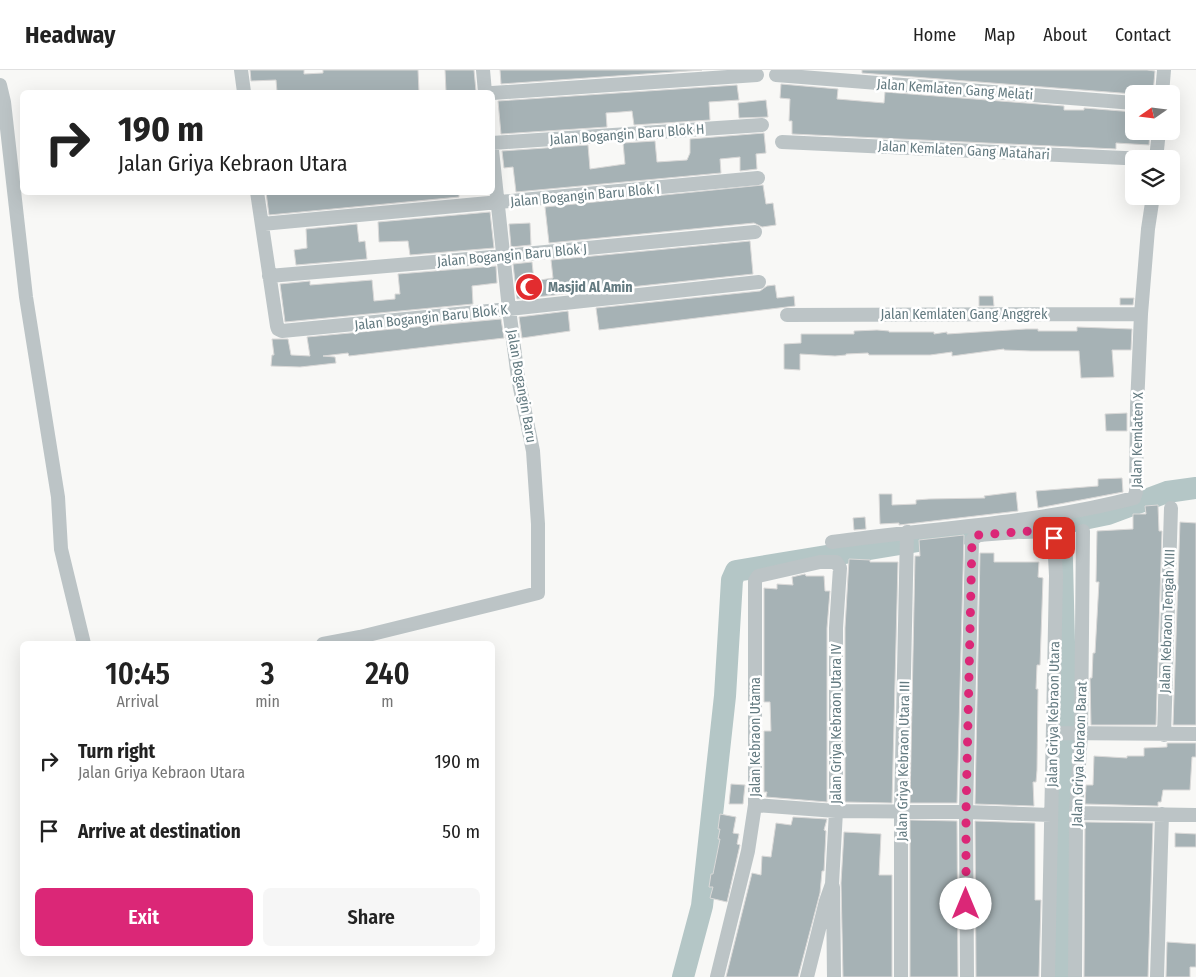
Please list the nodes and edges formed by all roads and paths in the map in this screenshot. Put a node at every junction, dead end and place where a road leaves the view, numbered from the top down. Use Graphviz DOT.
graph roads {
  1 [pos="241,70"];
  2 [pos="483,70"];
  3 [pos="1164,70"];
  4 [pos="757,75"];
  5 [pos="776,75"];
  6 [pos="0,85"];
  7 [pos="1163,85"];
  8 [pos="244,90"];
  9 [pos="485,90"];
  10 [pos="495,93"];
  11 [pos="1125,102"];
  12 [pos="762,125"];
  13 [pos="782,142"];
  14 [pos="495,143"];
  15 [pos="1125,158"];
  16 [pos="495,176"];
  17 [pos="758,178"];
  18 [pos="257,195"];
  19 [pos="498,202"];
  20 [pos="1152,205"];
  21 [pos="262,224"];
  22 [pos="755,232"];
  23 [pos="504,256"];
  24 [pos="269,276"];
  25 [pos="759,282"];
  26 [pos="509,309"];
  27 [pos="1142,314"];
  28 [pos="787,315"];
  29 [pos="1171,508"];
  30 [pos="1082,532"];
  31 [pos="908,539"];
  32 [pos="832,542"];
  33 [pos="838,564"];
  34 [pos="83,641"];
  35 [pos="339,641"];
  36 [pos="1055,733"];
  37 [pos="1077,733"];
  38 [pos="1196,734"];
  39 [pos="1164,735"];
  40 [pos="755,805"];
  41 [pos="836,811"];
  42 [pos="901,812"];
  43 [pos="966,812"];
  44 [pos="1076,813"];
  45 [pos="1162,814"];
  46 [pos="1051,815"];
  47 [pos="1196,815"];
  48 [pos="832,884"];
  49 [pos="717,977"];
  50 [pos="807,977"];
  51 [pos="834,977"];
  52 [pos="901,977"];
  53 [pos="966,977"];
  54 [pos="1048,977"];
  55 [pos="1075,977"];
  56 [pos="1157,977"];
  1 -- 8 [label="street"];
  2 -- 9 [label="street"];
  3 -- 7 [label="street"];
  4 -- 10 [label="street"];
  5 -- 11 [label="street, Jalan Kemlaten Gang Melati"];
  6 -- 34 [label="street"];
  12 -- 14 [label="street, Jalan Bogangin Baru Blok H"];
  13 -- 15 [label="street, Jalan Kemlaten Gang Matahari"];
  16 -- 19 [label="street, Jalan Bogangin Baru"];
  17 -- 19 [label="street, Jalan Bogangin Baru Blok I"];
  18 -- 21 [label="street"];
  19 -- 21 [label="street, Jalan Bogangin Baru Blok I"];
  19 -- 23 [label="street, Jalan Bogangin Baru"];
  20 -- 27 [label="street, Jalan Kemlaten X"];
  21 -- 24 [label="street"];
  22 -- 23 [label="street, Jalan Bogangin Baru Blok J"];
  23 -- 24 [label="street, Jalan Bogangin Baru Blok J"];
  23 -- 26 [label="street, Jalan Bogangin Baru"];
  24 -- 26 [label="street, Jalan Bogangin Baru Blok K"];
  25 -- 26 [label="street, Jalan Bogangin Baru Blok K"];
  26 -- 35 [label="street, Jalan Bogangin Baru"];
  27 -- 28 [label="street, Jalan Kemlaten Gang Anggrek"];
  27 -- 31 [label="street, Jalan Kemlaten X"];
  29 -- 39 [label="street, Jalan Kebraon Tengah XIII"];
  30 -- 37 [label="street, Jalan Griya Kebraon Barat"];
  31 -- 32 [label="street, Jalan Kemlaten X"];
  31 -- 42 [label="street, Jalan Griya Kebraon Utara III"];
  33 -- 40 [label="street, Jalan Kebraon Utama"];
  33 -- 41 [label="street, Jalan Griya Kebraon Utara IV"];
  36 -- 37 [label="street"];
  36 -- 43 [label="street, Jalan Griya Kebraon Utara"];
  36 -- 46 [label="street, Jalan Griya Kebraon Utara"];
  37 -- 39 [label="street"];
  37 -- 44 [label="street, Jalan Griya Kebraon Barat"];
  38 -- 39 [label="street"];
  40 -- 41 [label="street"];
  40 -- 49 [label="street, Jalan Kebraon Utama"];
  41 -- 42 [label="street"];
  41 -- 48 [label="street, Jalan Griya Kebraon Utara IV"];
  42 -- 43 [label="street"];
  42 -- 52 [label="street, Jalan Griya Kebraon Utara III"];
  43 -- 46 [label="street"];
  43 -- 53 [label="street"];
  44 -- 45 [label="street"];
  44 -- 55 [label="street, Jalan Griya Kebraon Barat"];
  45 -- 47 [label="street"];
  45 -- 56 [label="street"];
  46 -- 54 [label="street, Jalan Griya Kebraon Utara"];
  48 -- 50 [label="street, Jalan Griya Kebraon Utara IV"];
  48 -- 51 [label="street, Jalan Griya Kebraon Utara IV"];
}
